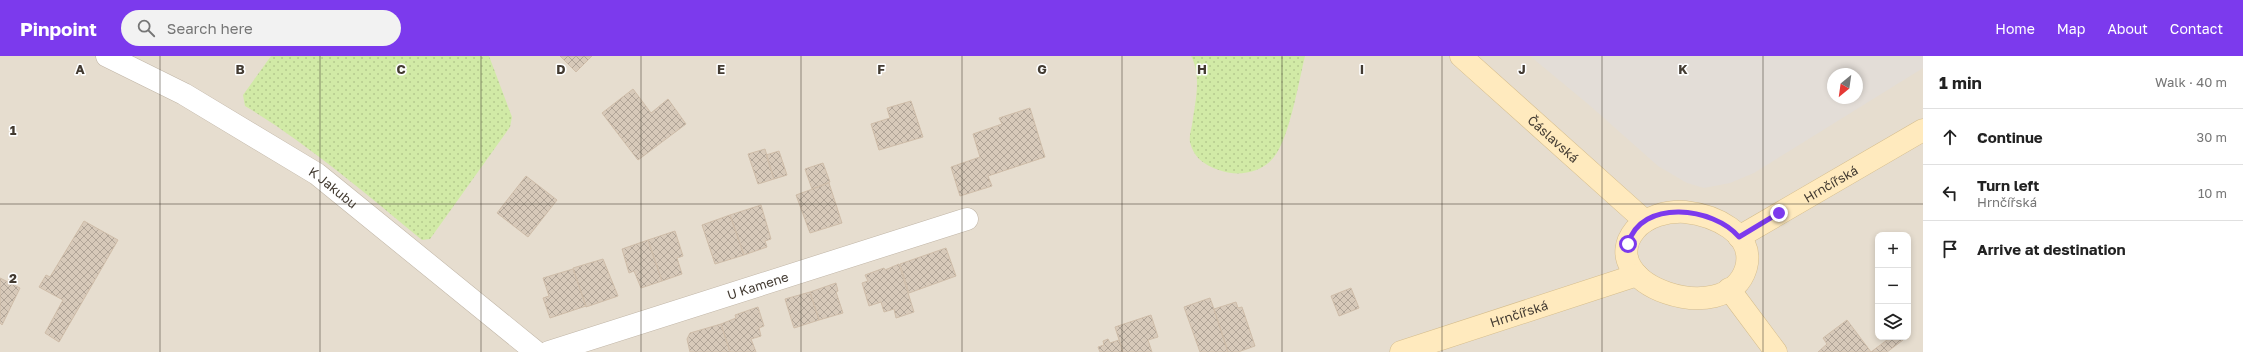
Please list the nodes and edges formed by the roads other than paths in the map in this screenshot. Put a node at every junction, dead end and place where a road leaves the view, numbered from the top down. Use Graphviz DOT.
graph roads {
  1 [pos="107,56"];
  2 [pos="1461,56"];
  3 [pos="1923,130"];
  4 [pos="967,219"];
  5 [pos="1645,221"];
  6 [pos="1739,237"];
  7 [pos="1637,276"];
  8 [pos="1729,289"];
  9 [pos="536,352"];
  10 [pos="549,352"];
  11 [pos="1401,352"];
  12 [pos="1776,352"];
  1 -- 9 [label="street, K Jakubu"];
  2 -- 5 [label="main road, Čáslavská"];
  3 -- 6 [label="main road, Hrnčířská"];
  4 -- 10 [label="street, U Kamene"];
  5 -- 6 [label="main road"];
  5 -- 7 [label="main road"];
  6 -- 8 [label="main road"];
  7 -- 8 [label="main road"];
  7 -- 11 [label="main road, Hrnčířská"];
  8 -- 12 [label="main road"];
}
